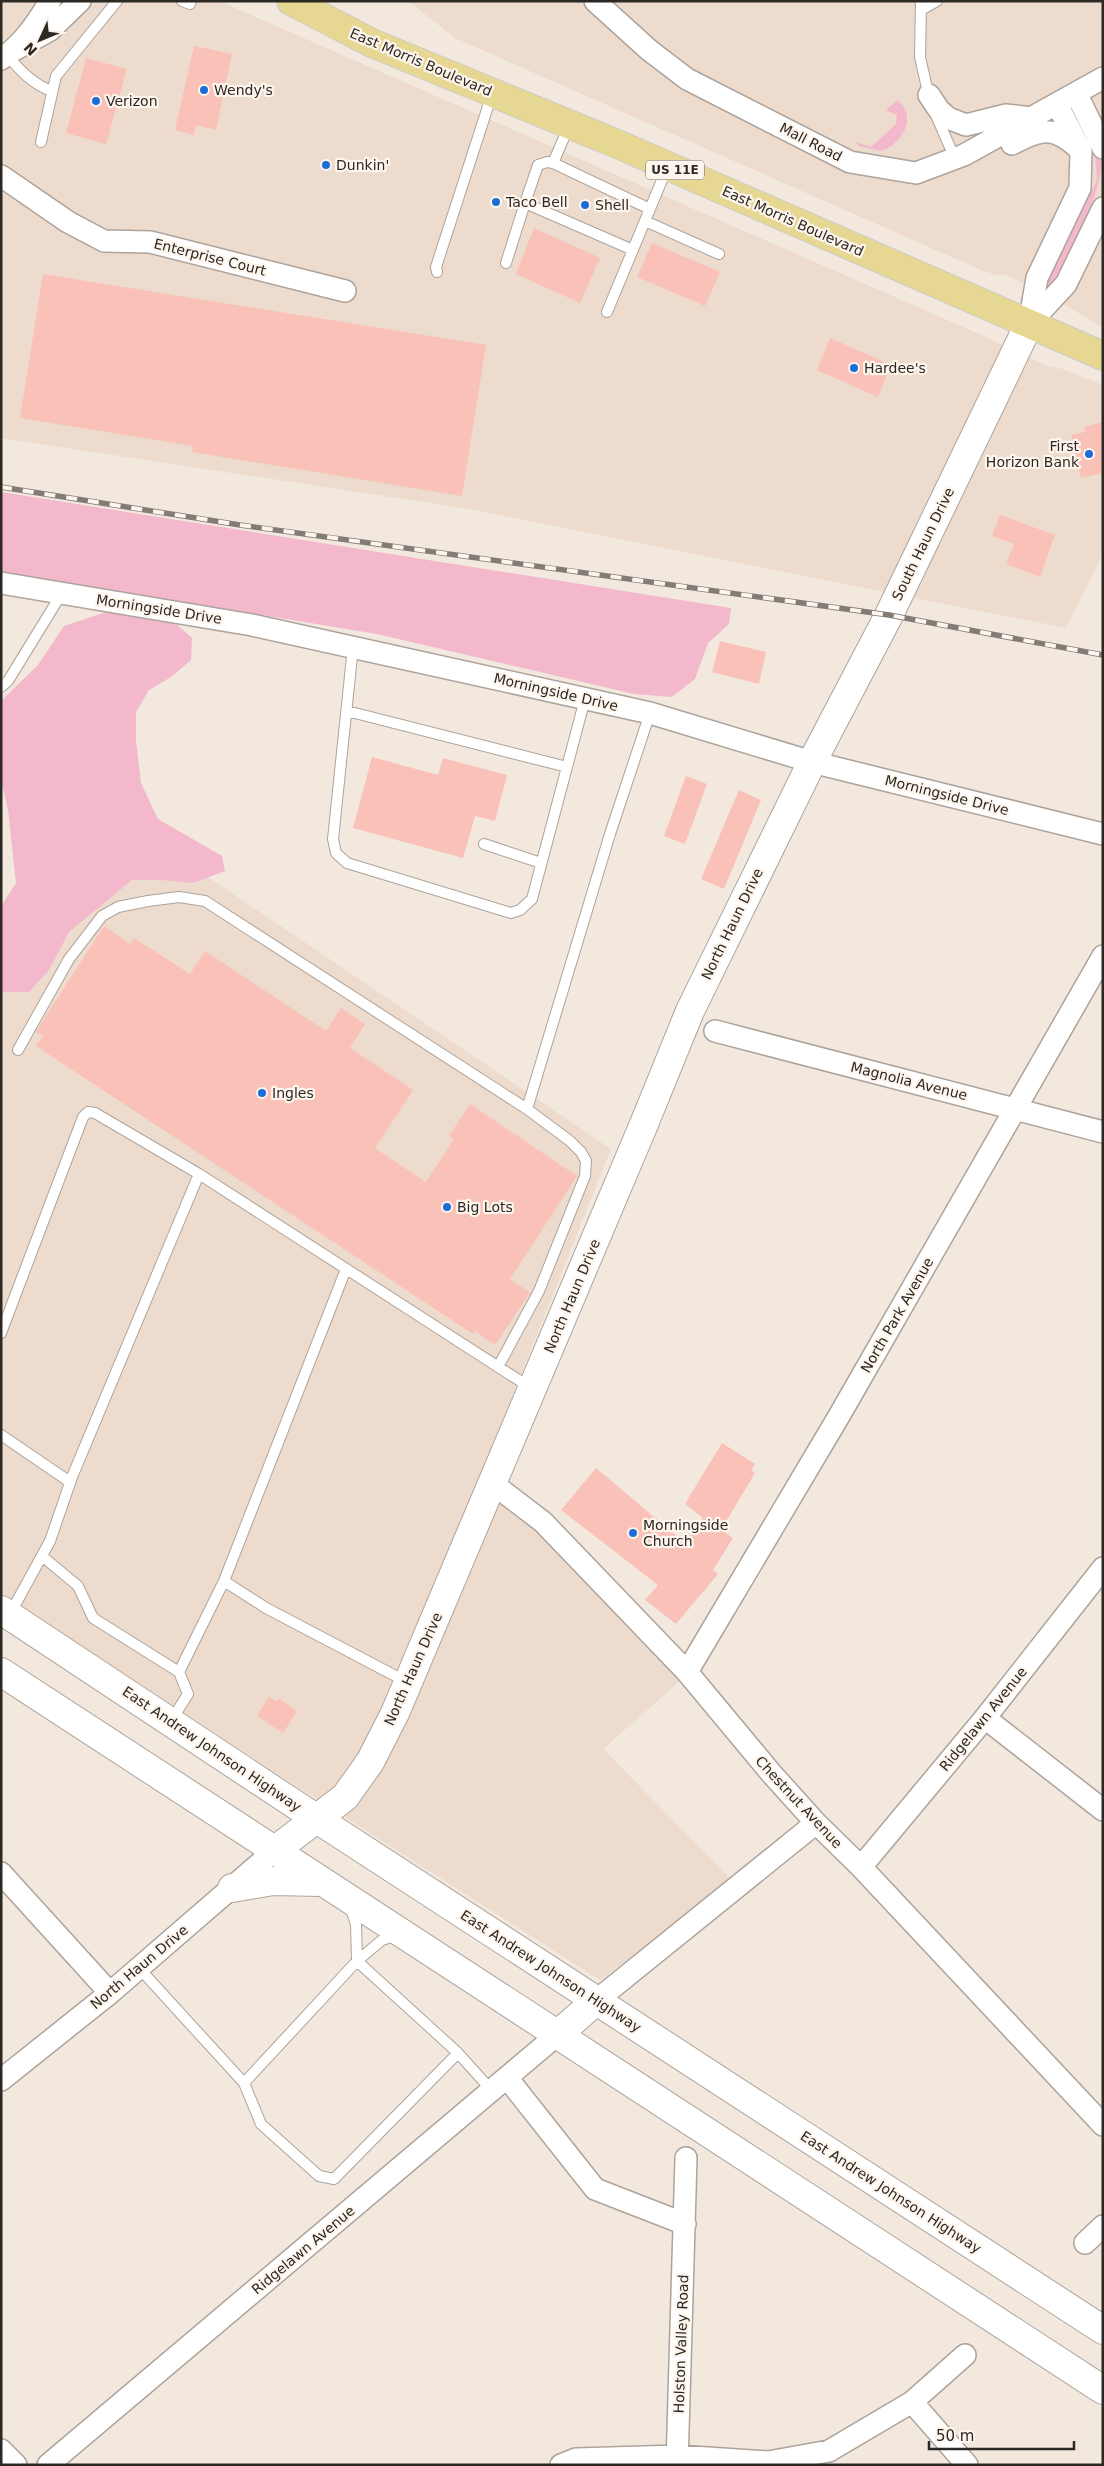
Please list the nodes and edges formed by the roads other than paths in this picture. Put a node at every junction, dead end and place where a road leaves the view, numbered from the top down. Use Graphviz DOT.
graph roads {
  1 [pos="50,1"];
  2 [pos="80,1"];
  3 [pos="117,1"];
  4 [pos="182,1"];
  5 [pos="191,1"];
  6 [pos="291,1"];
  7 [pos="595,1"];
  8 [pos="937,1"];
  9 [pos="921,6"];
  10 [pos="7,55"];
  11 [pos="1103,78"];
  12 [pos="52,91"];
  13 [pos="492,92"];
  14 [pos="1076,93"];
  15 [pos="929,95"];
  16 [pos="1057,104"];
  17 [pos="1031,118"];
  18 [pos="570,125"];
  19 [pos="41,142"];
  20 [pos="1103,148"];
  21 [pos="1081,152"];
  22 [pos="955,159"];
  23 [pos="553,163"];
  24 [pos="668,166"];
  25 [pos="4,184"];
  26 [pos="525,203"];
  27 [pos="1103,208"];
  28 [pos="650,209"];
  29 [pos="645,221"];
  30 [pos="633,250"];
  31 [pos="719,254"];
  32 [pos="506,263"];
  33 [pos="437,272"];
  34 [pos="345,290"];
  35 [pos="607,312"];
  36 [pos="1029,324"];
  37 [pos="1103,356"];
  38 [pos="1,583"];
  39 [pos="62,594"];
  40 [pos="353,647"];
  41 [pos="1,687"];
  42 [pos="586,699"];
  43 [pos="347,712"];
  44 [pos="650,713"];
  45 [pos="812,762"];
  46 [pos="567,768"];
  47 [pos="1103,834"];
  48 [pos="484,844"];
  49 [pos="542,863"];
  50 [pos="1103,956"];
  51 [pos="715,1031"];
  52 [pos="18,1050"];
  53 [pos="527,1109"];
  54 [pos="1016,1109"];
  55 [pos="1103,1132"];
  56 [pos="199,1174"];
  57 [pos="346,1269"];
  58 [pos="1,1333"];
  59 [pos="498,1367"];
  60 [pos="532,1389"];
  61 [pos="1,1435"];
  62 [pos="70,1482"];
  63 [pos="492,1483"];
  64 [pos="42,1556"];
  65 [pos="1103,1568"];
  66 [pos="224,1582"];
  67 [pos="5,1613"];
  68 [pos="1,1672"];
  69 [pos="179,1672"];
  70 [pos="687,1672"];
  71 [pos="408,1683"];
  72 [pos="985,1718"];
  73 [pos="171,1722"];
  74 [pos="1103,1810"];
  75 [pos="317,1819"];
  76 [pos="816,1823"];
  77 [pos="274,1851"];
  78 [pos="861,1867"];
  79 [pos="1,1874"];
  80 [pos="321,1882"];
  81 [pos="232,1888"];
  82 [pos="347,1899"];
  83 [pos="403,1935"];
  84 [pos="357,1961"];
  85 [pos="139,1968"];
  86 [pos="110,1993"];
  87 [pos="597,2000"];
  88 [pos="557,2035"];
  89 [pos="458,2053"];
  90 [pos="1,2080"];
  91 [pos="244,2083"];
  92 [pos="500,2085"];
  93 [pos="1103,2125"];
  94 [pos="686,2158"];
  95 [pos="685,2224"];
  96 [pos="1103,2226"];
  97 [pos="1085,2243"];
  98 [pos="1103,2330"];
  99 [pos="965,2355"];
  100 [pos="1103,2390"];
  101 [pos="912,2402"];
  102 [pos="1,2450"];
  103 [pos="677,2460"];
  104 [pos="16,2465"];
  105 [pos="48,2465"];
  106 [pos="561,2465"];
  107 [pos="967,2465"];
  1 -- 10 [label="street"];
  2 -- 10 [label="street"];
  3 -- 12 [label="lane"];
  4 -- 5 [label="lane"];
  6 -- 13 [label="main road, East Morris Boulevard / US 11E"];
  7 -- 22 [label="street, Mall Road"];
  8 -- 9 [label="lane"];
  9 -- 15 [label="lane"];
  10 -- 12 [label="lane"];
  11 -- 14 [label="street, Mall Road"];
  12 -- 19 [label="lane"];
  13 -- 18 [label="main road, East Morris Boulevard / US 11E"];
  13 -- 33 [label="lane"];
  14 -- 16 [label="street, Mall Road"];
  14 -- 20 [label="street"];
  15 -- 17 [label="street"];
  15 -- 22 [label="lane"];
  16 -- 17 [label="street, Mall Road"];
  16 -- 21 [label="street, South Haun Drive"];
  17 -- 22 [label="street, Mall Road"];
  18 -- 23 [label="lane"];
  18 -- 24 [label="main road, East Morris Boulevard / US 11E"];
  21 -- 22 [label="street"];
  21 -- 36 [label="street, South Haun Drive"];
  23 -- 26 [label="lane"];
  23 -- 28 [label="lane"];
  24 -- 28 [label="lane"];
  24 -- 36 [label="main road, East Morris Boulevard / US 11E"];
  25 -- 34 [label="street, Enterprise Court"];
  26 -- 30 [label="lane"];
  26 -- 32 [label="lane"];
  27 -- 36 [label="street, South Haun Drive"];
  28 -- 29 [label="lane"];
  29 -- 30 [label="lane"];
  29 -- 31 [label="lane"];
  30 -- 35 [label="lane"];
  36 -- 37 [label="main road, East Morris Boulevard / US 11E"];
  36 -- 45 [label="main road, South Haun Drive"];
  38 -- 39 [label="street, Morningside Drive"];
  39 -- 40 [label="street, Morningside Drive"];
  39 -- 41 [label="lane"];
  40 -- 42 [label="street, Morningside Drive"];
  40 -- 43 [label="lane"];
  42 -- 44 [label="street, Morningside Drive"];
  42 -- 46 [label="lane"];
  43 -- 46 [label="lane"];
  43 -- 49 [label="lane"];
  44 -- 45 [label="street, Morningside Drive"];
  44 -- 53 [label="lane"];
  45 -- 47 [label="street, Morningside Drive"];
  45 -- 60 [label="main road, North Haun Drive"];
  46 -- 49 [label="lane"];
  48 -- 49 [label="lane"];
  50 -- 54 [label="street, North Park Avenue"];
  51 -- 54 [label="street, Magnolia Avenue"];
  52 -- 53 [label="lane"];
  53 -- 59 [label="lane"];
  54 -- 55 [label="street, Magnolia Avenue"];
  54 -- 70 [label="street, North Park Avenue"];
  56 -- 57 [label="lane"];
  56 -- 58 [label="lane"];
  56 -- 62 [label="lane"];
  57 -- 59 [label="lane"];
  57 -- 66 [label="lane"];
  59 -- 60 [label="lane"];
  60 -- 63 [label="main road, North Haun Drive"];
  61 -- 62 [label="lane"];
  62 -- 64 [label="lane"];
  63 -- 70 [label="street, Chestnut Avenue"];
  63 -- 71 [label="main road, North Haun Drive"];
  64 -- 67 [label="lane"];
  64 -- 69 [label="lane"];
  65 -- 72 [label="street, Ridgelawn Avenue"];
  66 -- 69 [label="lane"];
  66 -- 71 [label="lane"];
  67 -- 73 [label="main road, East Andrew Johnson Highway"];
  68 -- 77 [label="main road"];
  69 -- 73 [label="lane"];
  70 -- 76 [label="street, Chestnut Avenue"];
  71 -- 75 [label="main road, North Haun Drive"];
  72 -- 74 [label="street"];
  72 -- 78 [label="street, Ridgelawn Avenue"];
  73 -- 75 [label="main road, East Andrew Johnson Highway"];
  75 -- 77 [label="main road, North Haun Drive"];
  75 -- 87 [label="main road, East Andrew Johnson Highway"];
  76 -- 78 [label="street, Chestnut Avenue"];
  76 -- 87 [label="street"];
  77 -- 80 [label="main road"];
  77 -- 81 [label="street, North Haun Drive"];
  78 -- 93 [label="street, Chestnut Avenue"];
  79 -- 86 [label="street"];
  80 -- 81 [label="main road"];
  80 -- 82 [label="main road"];
  81 -- 85 [label="street, North Haun Drive"];
  82 -- 83 [label="main road"];
  82 -- 84 [label="lane"];
  83 -- 84 [label="lane"];
  83 -- 88 [label="main road"];
  84 -- 89 [label="lane"];
  84 -- 91 [label="lane"];
  85 -- 86 [label="street, North Haun Drive"];
  85 -- 91 [label="lane"];
  86 -- 90 [label="street, North Haun Drive"];
  87 -- 88 [label="main road"];
  87 -- 98 [label="main road, East Andrew Johnson Highway"];
  88 -- 92 [label="street, Ridgelawn Avenue"];
  88 -- 100 [label="main road"];
  89 -- 91 [label="lane"];
  89 -- 92 [label="lane"];
  92 -- 95 [label="street"];
  92 -- 105 [label="street, Ridgelawn Avenue"];
  94 -- 95 [label="street, Holston Valley Road"];
  95 -- 103 [label="street, Holston Valley Road"];
  96 -- 97 [label="street"];
  99 -- 101 [label="street"];
  101 -- 103 [label="street"];
  101 -- 107 [label="street"];
  102 -- 104 [label="street"];
  103 -- 106 [label="street"];
}
